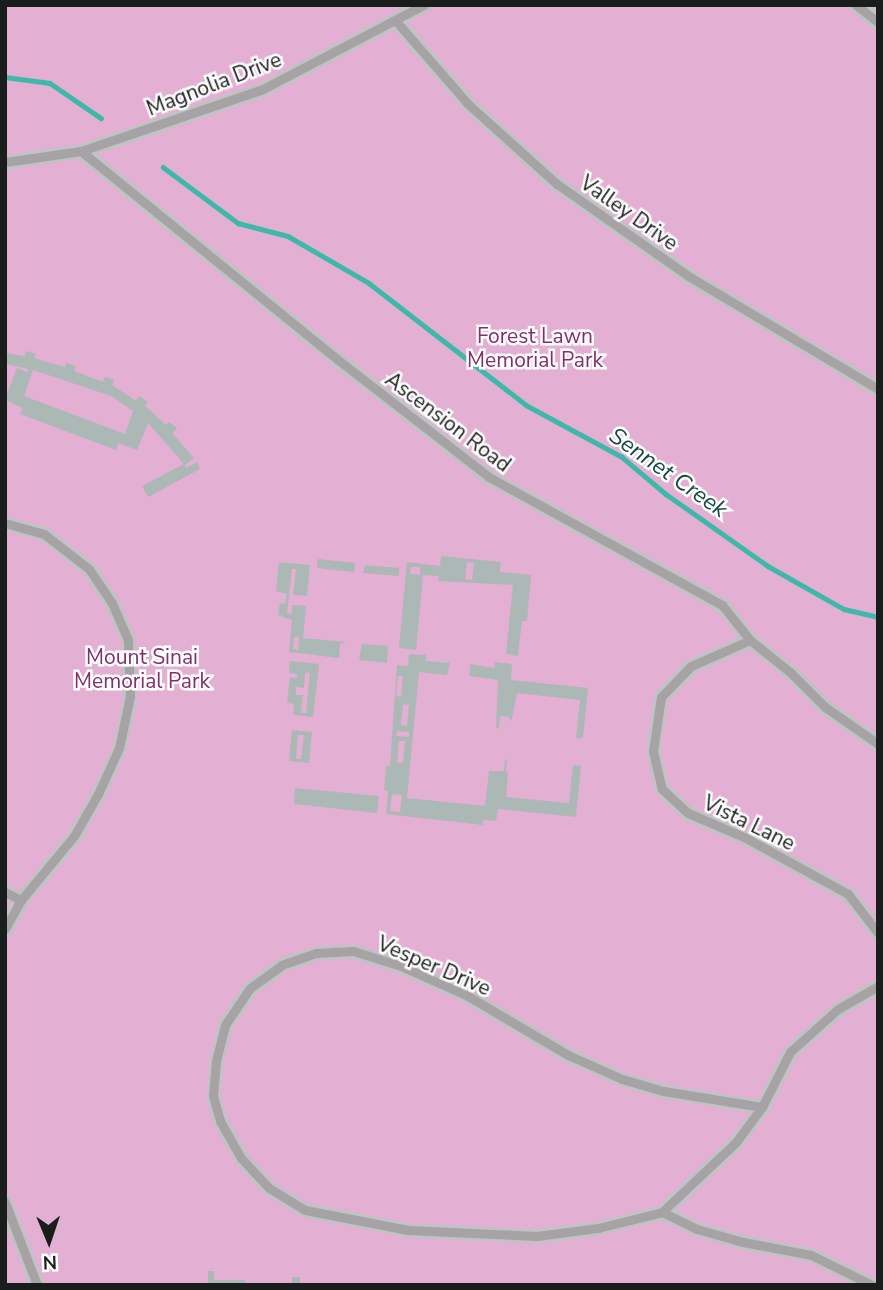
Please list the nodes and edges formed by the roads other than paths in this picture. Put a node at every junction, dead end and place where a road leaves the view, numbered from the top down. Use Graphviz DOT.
graph roads {
  1 [pos="424,5"];
  2 [pos="856,5"];
  3 [pos="395,20"];
  4 [pos="878,22"];
  5 [pos="81,151"];
  6 [pos="5,162"];
  7 [pos="878,389"];
  8 [pos="5,523"];
  9 [pos="750,640"];
  10 [pos="878,744"];
  11 [pos="5,892"];
  12 [pos="21,900"];
  13 [pos="5,929"];
  14 [pos="878,933"];
  15 [pos="878,986"];
  16 [pos="762,1107"];
  17 [pos="5,1202"];
  18 [pos="662,1212"];
  19 [pos="34,1284"];
  20 [pos="872,1285"];
  1 -- 3 [label="lane, Magnolia Drive"];
  2 -- 4 [label="lane"];
  3 -- 5 [label="lane, Magnolia Drive"];
  3 -- 7 [label="lane, Valley Drive"];
  5 -- 6 [label="lane, Magnolia Drive"];
  5 -- 9 [label="lane, Ascension Road"];
  8 -- 12 [label="lane"];
  9 -- 10 [label="lane, Ascension Road"];
  9 -- 14 [label="lane, Vista Lane"];
  11 -- 12 [label="lane"];
  12 -- 13 [label="lane"];
  15 -- 16 [label="lane"];
  16 -- 18 [label="lane"];
  16 -- 18 [label="lane, Vesper Drive"];
  17 -- 19 [label="lane"];
  18 -- 20 [label="lane"];
}
